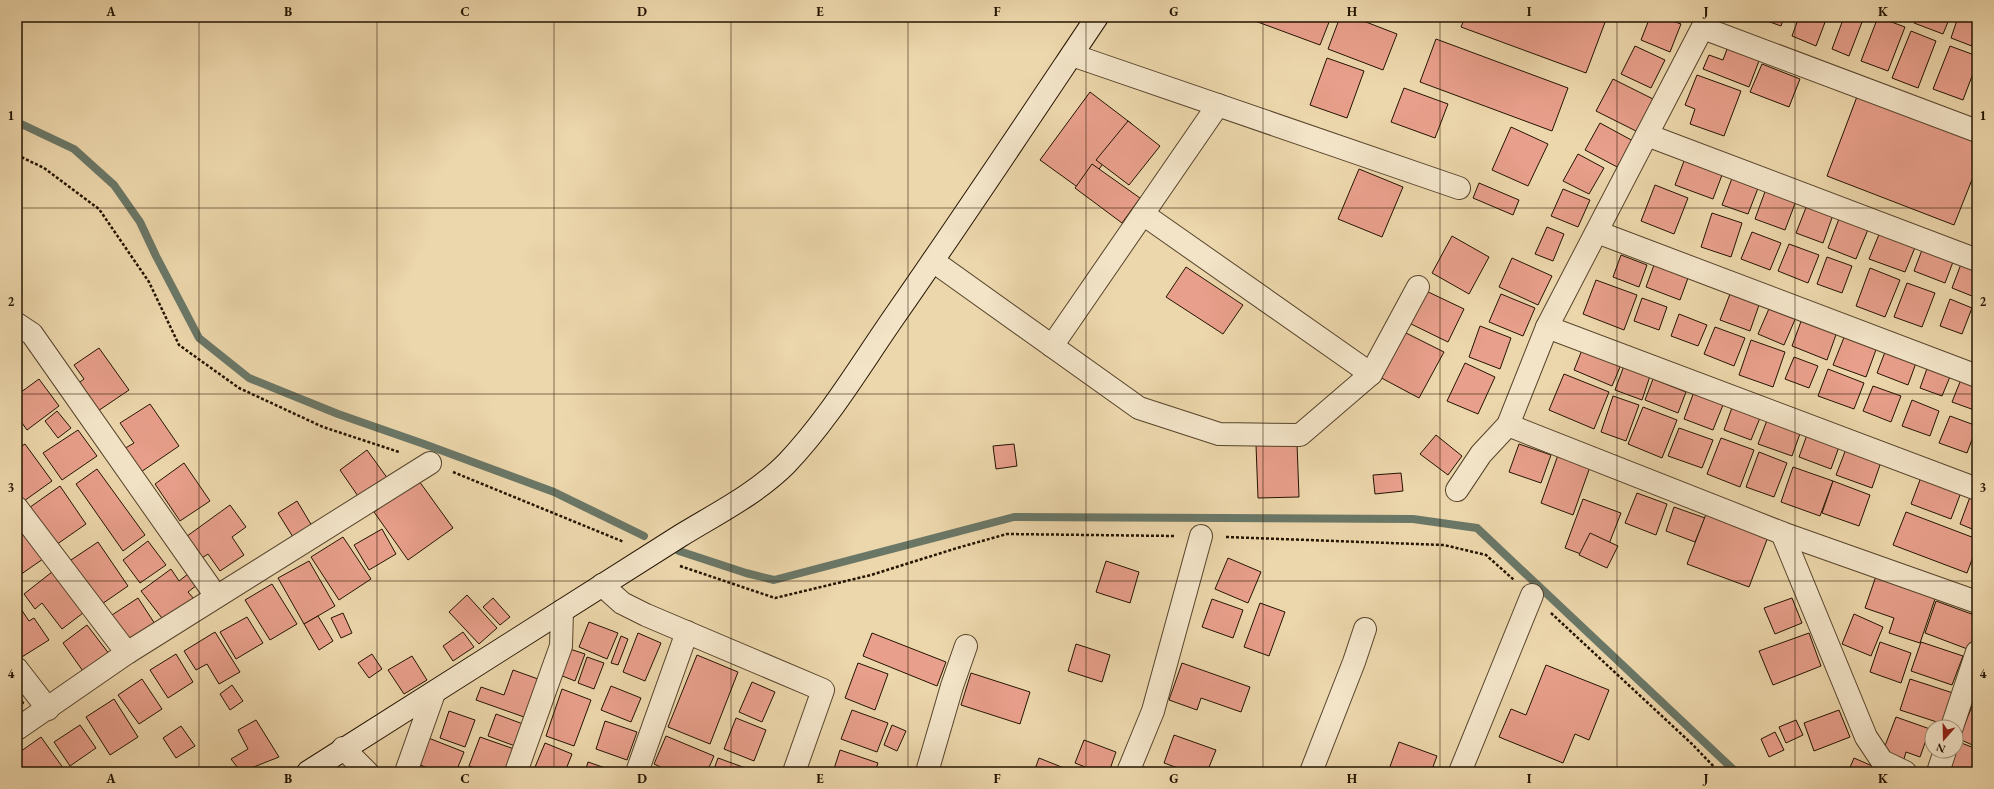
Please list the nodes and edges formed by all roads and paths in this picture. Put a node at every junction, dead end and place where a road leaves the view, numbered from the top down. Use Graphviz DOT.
graph roads {
  1 [pos="1097,17"];
  2 [pos="1705,22"];
  3 [pos="1072,55"];
  4 [pos="1218,105"];
  5 [pos="1977,131"];
  6 [pos="1647,135"];
  7 [pos="17,155"];
  8 [pos="1459,188"];
  9 [pos="1144,214"];
  10 [pos="1597,232"];
  11 [pos="1977,260"];
  12 [pos="933,261"];
  13 [pos="1418,287"];
  14 [pos="17,324"];
  15 [pos="1547,327"];
  16 [pos="1052,346"];
  17 [pos="1371,374"];
  18 [pos="1977,376"];
  19 [pos="1508,425"];
  20 [pos="430,463"];
  21 [pos="1977,489"];
  22 [pos="1456,490"];
  23 [pos="17,508"];
  24 [pos="1782,533"];
  25 [pos="1201,536"];
  26 [pos="650,555"];
  27 [pos="602,585"];
  28 [pos="1532,595"];
  29 [pos="216,596"];
  30 [pos="1977,602"];
  31 [pos="562,611"];
  32 [pos="1365,629"];
  33 [pos="687,632"];
  34 [pos="966,646"];
  35 [pos="1977,652"];
  36 [pos="126,653"];
  37 [pos="17,669"];
  38 [pos="434,693"];
  39 [pos="48,709"];
  40 [pos="1955,719"];
  41 [pos="17,730"];
  42 [pos="343,748"];
  43 [pos="1942,759"];
  44 [pos="308,772"];
  45 [pos="368,772"];
  46 [pos="406,772"];
  47 [pos="516,772"];
  48 [pos="637,772"];
  49 [pos="794,772"];
  50 [pos="927,772"];
  51 [pos="1128,772"];
  52 [pos="1311,772"];
  53 [pos="1460,772"];
  54 [pos="1719,772"];
  55 [pos="1905,772"];
  56 [pos="1938,772"];
  1 -- 3 [label="street"];
  2 -- 5 [label="street"];
  2 -- 6 [label="street"];
  3 -- 4 [label="street"];
  3 -- 12 [label="street"];
  4 -- 8 [label="street"];
  4 -- 9 [label="street"];
  6 -- 10 [label="street"];
  6 -- 11 [label="street"];
  7 -- 20 [label="path"];
  9 -- 16 [label="street"];
  9 -- 17 [label="street"];
  10 -- 15 [label="street"];
  10 -- 18 [label="street"];
  12 -- 16 [label="street"];
  12 -- 26 [label="street"];
  13 -- 17 [label="street"];
  14 -- 29 [label="street"];
  15 -- 19 [label="street"];
  15 -- 21 [label="street"];
  16 -- 17 [label="street"];
  19 -- 22 [label="street"];
  19 -- 24 [label="street"];
  20 -- 26 [label="path"];
  20 -- 29 [label="street"];
  23 -- 36 [label="street"];
  24 -- 30 [label="street"];
  24 -- 55 [label="street"];
  25 -- 26 [label="path"];
  25 -- 28 [label="path"];
  25 -- 51 [label="street"];
  26 -- 27 [label="street"];
  27 -- 31 [label="street"];
  27 -- 33 [label="street"];
  28 -- 53 [label="street"];
  28 -- 54 [label="path"];
  29 -- 36 [label="street"];
  31 -- 38 [label="street"];
  31 -- 47 [label="street"];
  32 -- 52 [label="street"];
  33 -- 48 [label="street"];
  33 -- 49 [label="street"];
  34 -- 50 [label="street"];
  35 -- 40 [label="street"];
  36 -- 39 [label="street"];
  37 -- 39 [label="street"];
  38 -- 42 [label="street"];
  38 -- 46 [label="street"];
  39 -- 41 [label="street"];
  42 -- 44 [label="street"];
  42 -- 45 [label="street"];
  43 -- 56 [label="street"];
}
